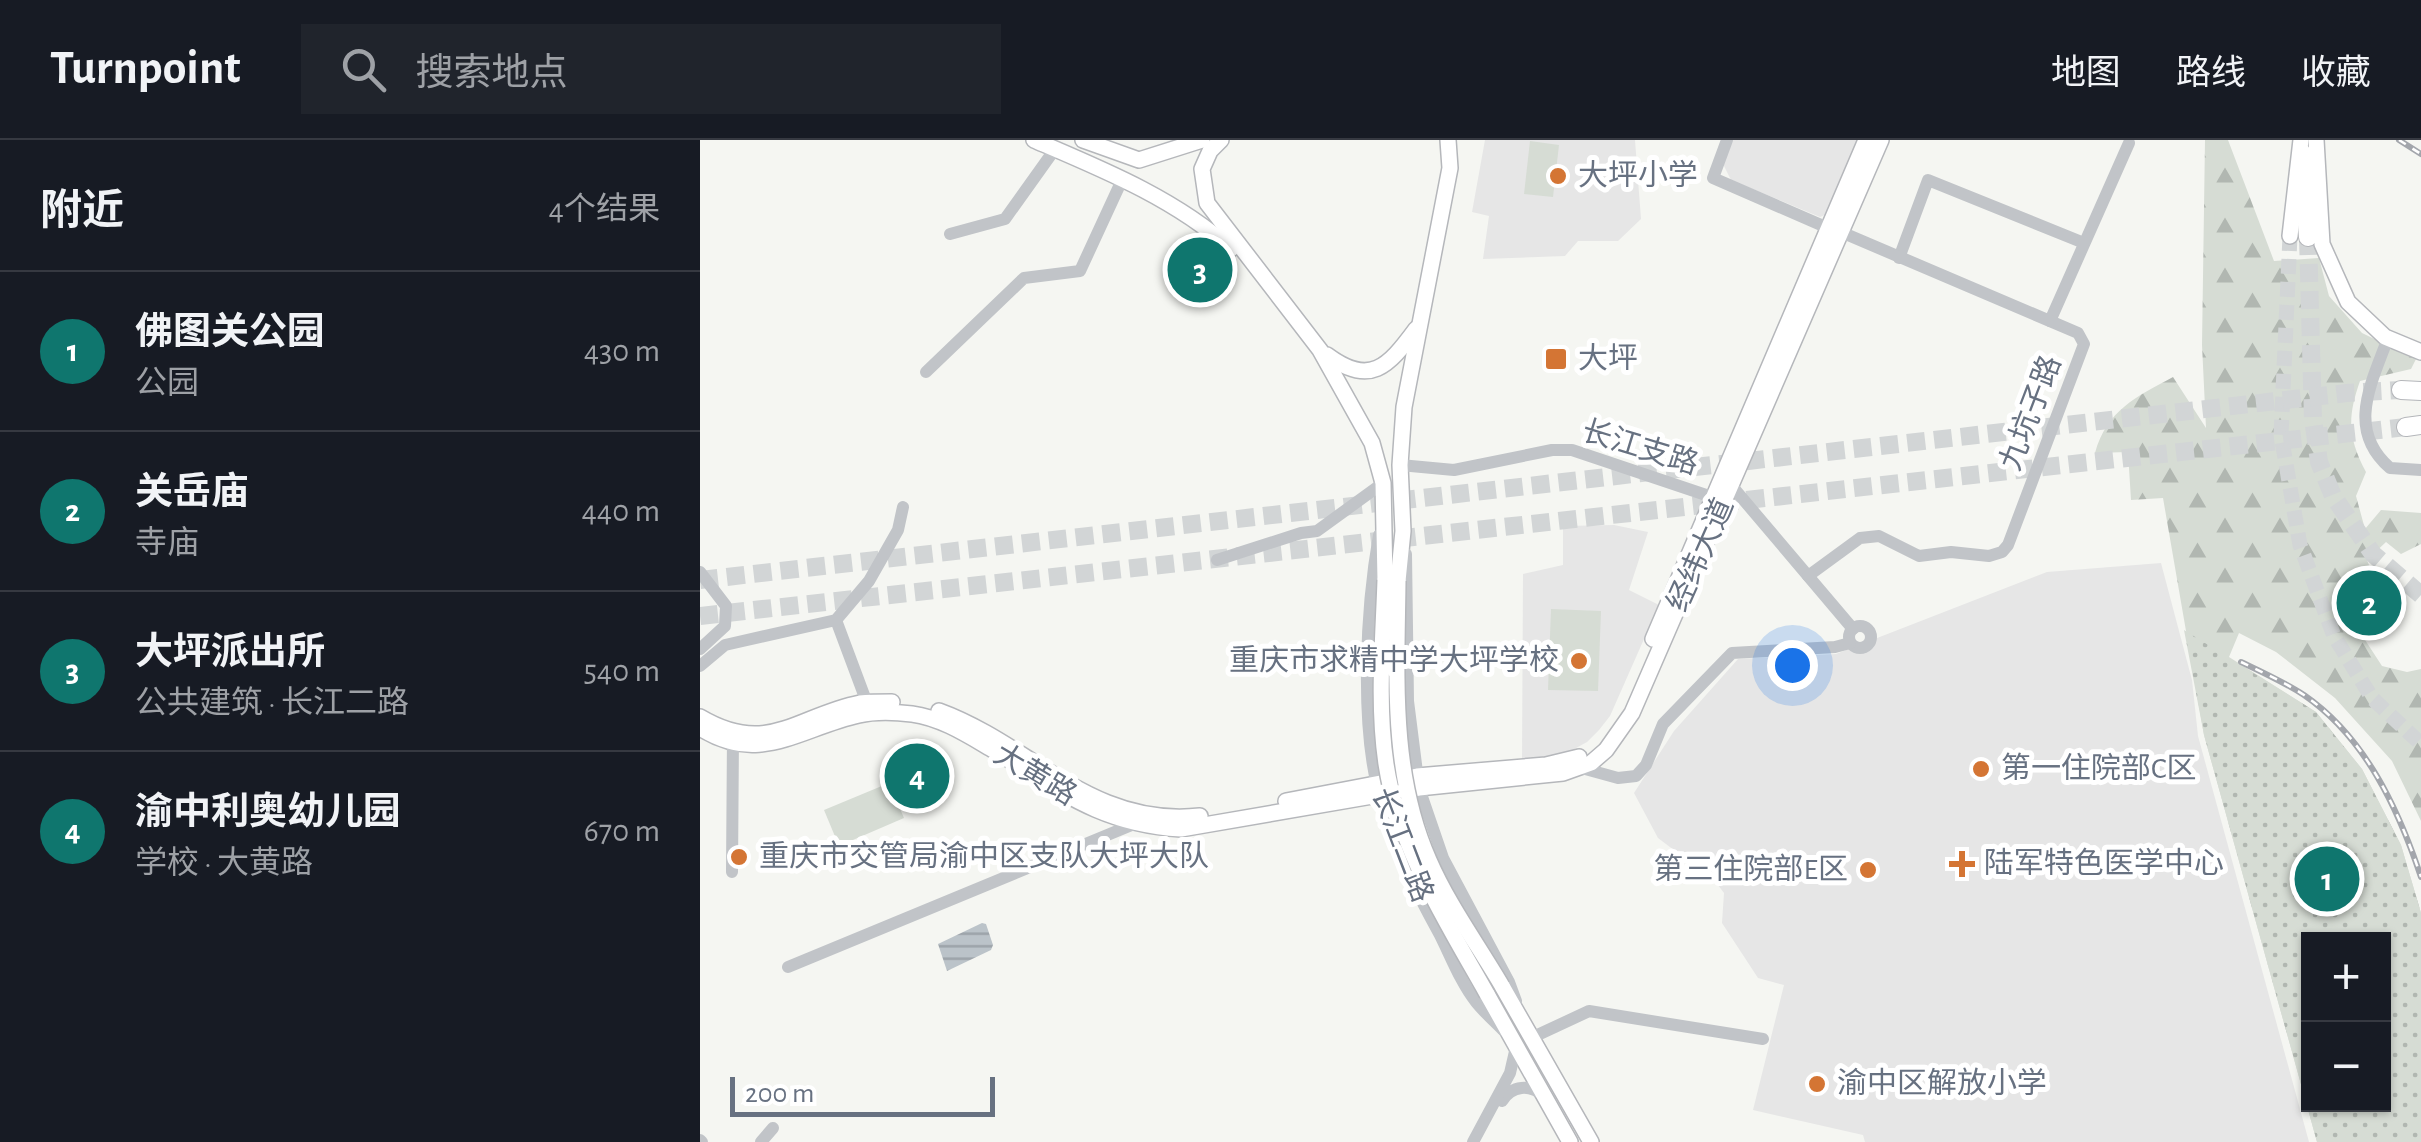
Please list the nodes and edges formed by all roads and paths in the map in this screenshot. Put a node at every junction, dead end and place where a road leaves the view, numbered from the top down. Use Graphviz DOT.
graph roads {
  1 [pos="1034,140"];
  2 [pos="1082,140"];
  3 [pos="1202,140"];
  4 [pos="1221,140"];
  5 [pos="1451,140"];
  6 [pos="1727,140"];
  7 [pos="1866,140"];
  8 [pos="1881,140"];
  9 [pos="2129,143"];
  10 [pos="2306,144"];
  11 [pos="1055,149"];
  12 [pos="1122,180"];
  13 [pos="1835,230"];
  14 [pos="950,234"];
  15 [pos="2299,236"];
  16 [pos="2084,243"];
  17 [pos="1898,258"];
  18 [pos="1263,279"];
  19 [pos="2050,320"];
  20 [pos="1421,323"];
  21 [pos="2388,338"];
  22 [pos="1320,350"];
  23 [pos="2421,352"];
  24 [pos="926,372"];
  25 [pos="2400,390"];
  26 [pos="2421,391"];
  27 [pos="1400,465"];
  28 [pos="2421,470"];
  29 [pos="1382,483"];
  30 [pos="1732,485"];
  31 [pos="1712,497"];
  32 [pos="903,507"];
  33 [pos="1384,508"];
  34 [pos="1403,531"];
  35 [pos="1217,560"];
  36 [pos="700,572"];
  37 [pos="1808,576"];
  38 [pos="1392,580"];
  39 [pos="836,620"];
  40 [pos="700,649"];
  41 [pos="700,666"];
  42 [pos="870,708"];
  43 [pos="700,717"];
  44 [pos="700,728"];
  45 [pos="733,737"];
  46 [pos="1561,763"];
  47 [pos="1580,768"];
  48 [pos="1418,782"];
  49 [pos="1378,789"];
  50 [pos="1136,818"];
  51 [pos="1430,826"];
  52 [pos="1390,831"];
  53 [pos="732,872"];
  54 [pos="788,967"];
  55 [pos="1521,1037"];
  56 [pos="1764,1039"];
  57 [pos="1544,1096"];
  58 [pos="774,1128"];
  59 [pos="761,1142"];
  60 [pos="1475,1142"];
  61 [pos="1570,1142"];
  62 [pos="1592,1142"];
  1 -- 11 [label="main road, 长江二路"];
  2 -- 3 [label="main road"];
  4 -- 18 [label="main road, 长江二路"];
  5 -- 20 [label="main road, 长江二路"];
  6 -- 13 [label="street, 九坑子路"];
  7 -- 13 [label="main road, 经纬大道"];
  8 -- 13 [label="main road, 经纬大道"];
  9 -- 16 [label="street"];
  10 -- 15 [label="highway"];
  10 -- 21 [label="main road"];
  11 -- 12 [label="main road, 长江二路"];
  11 -- 14 [label="street"];
  12 -- 18 [label="main road, 长江二路"];
  12 -- 24 [label="street"];
  13 -- 17 [label="street, 九坑子路"];
  13 -- 30 [label="main road, 经纬大道"];
  13 -- 31 [label="main road, 经纬大道"];
  16 -- 17 [label="street"];
  16 -- 19 [label="street"];
  17 -- 19 [label="street, 九坑子路"];
  18 -- 22 [label="main road, 长江二路"];
  19 -- 37 [label="street, 九坑子路"];
  20 -- 22 [label="main road, 长江二路"];
  20 -- 27 [label="main road, 长江二路"];
  21 -- 23 [label="main road"];
  21 -- 28 [label="street"];
  22 -- 29 [label="main road, 长江二路"];
  25 -- 26 [label="highway"];
  27 -- 31 [label="street, 长江支路"];
  27 -- 34 [label="main road, 长江二路"];
  29 -- 33 [label="main road, 长江二路"];
  29 -- 35 [label="street"];
  30 -- 37 [label="street"];
  30 -- 47 [label="main road, 经纬大道"];
  31 -- 46 [label="main road, 经纬大道"];
  32 -- 39 [label="street"];
  33 -- 38 [label="main road, 长江二路"];
  33 -- 49 [label="street, 长江二路"];
  34 -- 38 [label="main road, 长江二路"];
  34 -- 48 [label="street, 长江二路"];
  36 -- 40 [label="street"];
  37 -- 47 [label="street"];
  38 -- 55 [label="main road, 长江二路, bridge"];
  39 -- 41 [label="street"];
  39 -- 42 [label="street"];
  42 -- 45 [label="main road, 大黄路"];
  42 -- 50 [label="main road, 大黄路"];
  43 -- 45 [label="main road, 大黄路"];
  44 -- 45 [label="main road, 大黄路"];
  45 -- 53 [label="street"];
  46 -- 47 [label="street"];
  46 -- 48 [label="main road, 经纬大道"];
  47 -- 48 [label="main road, 经纬大道"];
  48 -- 49 [label="main road, 经纬大道"];
  48 -- 51 [label="street, 长江二路"];
  49 -- 50 [label="main road, 大黄路"];
  49 -- 52 [label="street, 长江二路"];
  50 -- 54 [label="street"];
  51 -- 52 [label="street"];
  51 -- 55 [label="street, 长江二路"];
  52 -- 55 [label="street, 长江二路"];
  55 -- 56 [label="street"];
  55 -- 57 [label="main road, 长江二路"];
  55 -- 60 [label="street"];
  55 -- 62 [label="main road, 长江二路"];
  57 -- 60 [label="street"];
  57 -- 61 [label="main road, 长江二路"];
  58 -- 59 [label="street"];
}
